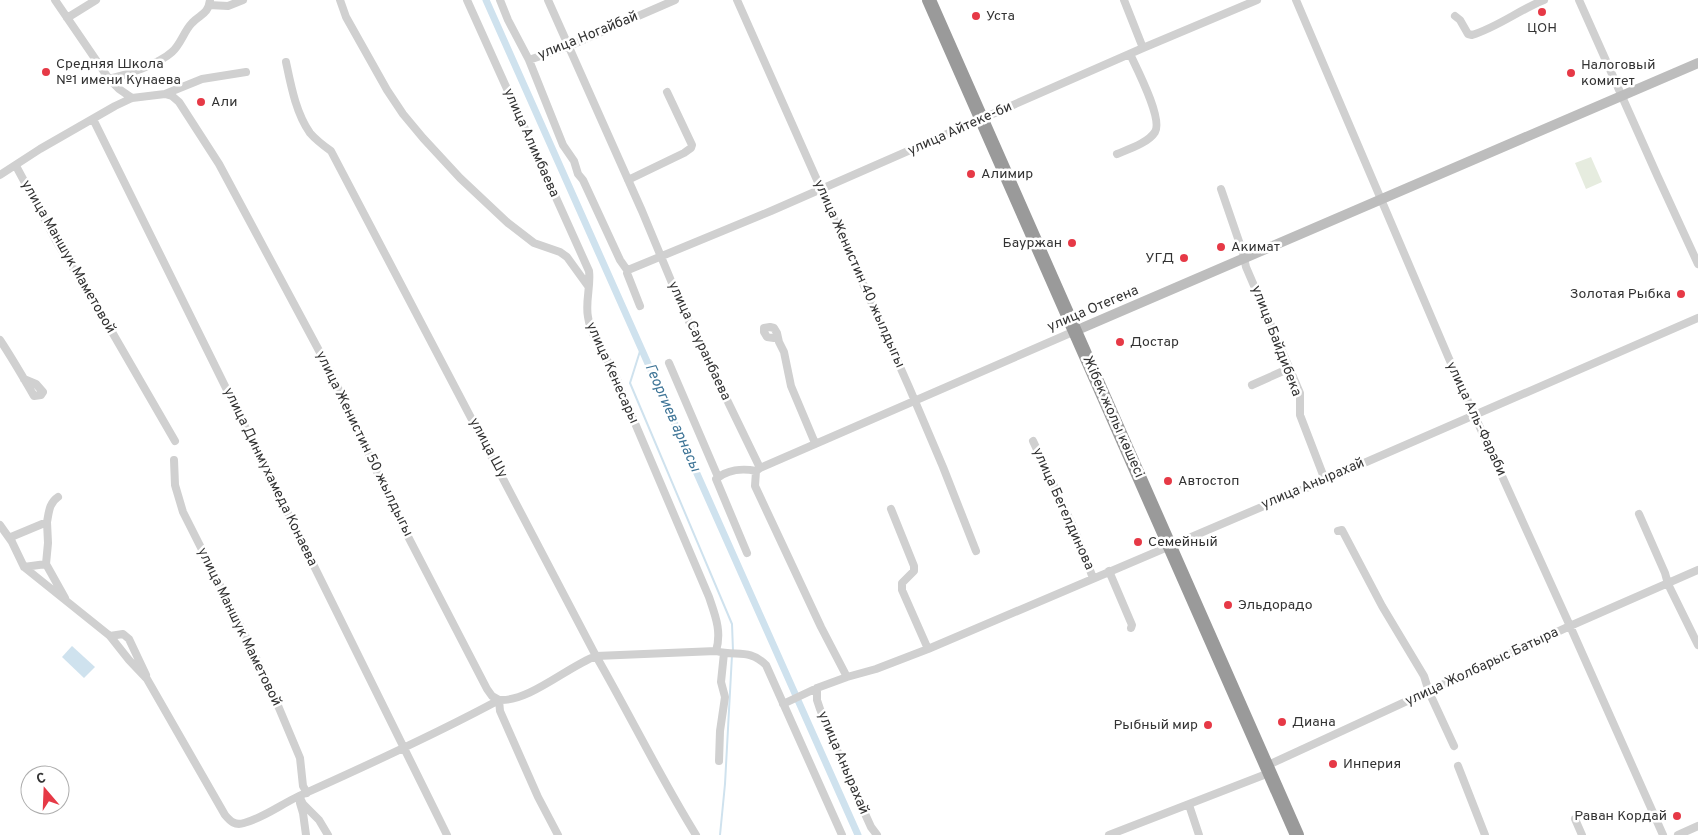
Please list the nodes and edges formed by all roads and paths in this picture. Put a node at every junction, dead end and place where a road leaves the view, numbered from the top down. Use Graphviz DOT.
graph roads {
  1 [pos="55,0"];
  2 [pos="96,0"];
  3 [pos="243,0"];
  4 [pos="340,0"];
  5 [pos="467,0"];
  6 [pos="500,0"];
  7 [pos="548,0"];
  8 [pos="675,0"];
  9 [pos="737,0"];
  10 [pos="929,0"];
  11 [pos="1124,0"];
  12 [pos="1257,0"];
  13 [pos="1296,0"];
  14 [pos="1544,0"];
  15 [pos="1579,0"];
  16 [pos="209,3"];
  17 [pos="1455,16"];
  18 [pos="67,18"];
  19 [pos="569,46"];
  20 [pos="1143,48"];
  21 [pos="1130,54"];
  22 [pos="528,60"];
  23 [pos="286,62"];
  24 [pos="1698,63"];
  25 [pos="246,72"];
  26 [pos="109,79"];
  27 [pos="667,92"];
  28 [pos="165,94"];
  29 [pos="1623,96"];
  30 [pos="132,98"];
  31 [pos="93,118"];
  32 [pos="981,120"];
  33 [pos="1117,154"];
  34 [pos="16,166"];
  35 [pos="0,175"];
  36 [pos="628,180"];
  37 [pos="822,188"];
  38 [pos="1220,189"];
  39 [pos="1381,198"];
  40 [pos="662,257"];
  41 [pos="1244,260"];
  42 [pos="1698,264"];
  43 [pos="627,270"];
  44 [pos="588,286"];
  45 [pos="640,306"];
  46 [pos="1698,318"];
  47 [pos="1075,331"];
  48 [pos="777,337"];
  49 [pos="0,340"];
  50 [pos="669,363"];
  51 [pos="1290,368"];
  52 [pos="24,379"];
  53 [pos="1252,385"];
  54 [pos="914,400"];
  55 [pos="1474,414"];
  56 [pos="1033,441"];
  57 [pos="175,442"];
  58 [pos="815,443"];
  59 [pos="174,460"];
  60 [pos="758,470"];
  61 [pos="718,476"];
  62 [pos="1325,480"];
  63 [pos="58,496"];
  64 [pos="890,509"];
  65 [pos="1639,514"];
  66 [pos="47,522"];
  67 [pos="0,525"];
  68 [pos="1338,531"];
  69 [pos="12,542"];
  70 [pos="1170,545"];
  71 [pos="976,551"];
  72 [pos="747,553"];
  73 [pos="46,564"];
  74 [pos="24,567"];
  75 [pos="1698,570"];
  76 [pos="1109,571"];
  77 [pos="1093,578"];
  78 [pos="1668,584"];
  79 [pos="66,599"];
  80 [pos="1570,626"];
  81 [pos="1131,628"];
  82 [pos="110,636"];
  83 [pos="1698,645"];
  84 [pos="928,649"];
  85 [pos="716,650"];
  86 [pos="724,653"];
  87 [pos="596,656"];
  88 [pos="846,677"];
  89 [pos="147,679"];
  90 [pos="815,690"];
  91 [pos="1429,692"];
  92 [pos="499,700"];
  93 [pos="783,704"];
  94 [pos="1454,746"];
  95 [pos="403,747"];
  96 [pos="719,761"];
  97 [pos="1458,766"];
  98 [pos="1267,769"];
  99 [pos="303,795"];
  100 [pos="1189,804"];
  101 [pos="1575,820"];
  102 [pos="1698,826"];
  103 [pos="306,835"];
  104 [pos="328,835"];
  105 [pos="447,835"];
  106 [pos="558,835"];
  107 [pos="696,835"];
  108 [pos="842,835"];
  109 [pos="877,835"];
  110 [pos="1109,835"];
  111 [pos="1199,835"];
  112 [pos="1297,835"];
  113 [pos="1485,835"];
  114 [pos="1582,835"];
  115 [pos="1663,835"];
  116 [pos="1678,835"];
  1 -- 18 [label="street"];
  2 -- 18 [label="street"];
  3 -- 16 [label="street"];
  4 -- 44 [label="street"];
  5 -- 44 [label="street, улица Алимбаева"];
  6 -- 22 [label="street"];
  7 -- 19 [label="street, улица Сауранбаева"];
  8 -- 19 [label="street, улица Ногайбай"];
  9 -- 37 [label="street, улица Женистин 40 жылдыгы"];
  10 -- 32 [label="highway, Жібек жолы көшесі"];
  11 -- 20 [label="street"];
  12 -- 20 [label="street, улица Айтеке-би"];
  13 -- 39 [label="street, улица Аль-Фараби"];
  14 -- 17 [label="street"];
  15 -- 29 [label="street"];
  16 -- 26 [label="street"];
  18 -- 26 [label="street"];
  19 -- 22 [label="street, улица Ногайбай"];
  19 -- 36 [label="street, улица Сауранбаева"];
  20 -- 21 [label="street, улица Айтеке-би"];
  21 -- 32 [label="street, улица Айтеке-би"];
  21 -- 33 [label="street"];
  22 -- 43 [label="street"];
  23 -- 87 [label="street, улица Шу"];
  24 -- 29 [label="main road, улица Отегена"];
  25 -- 28 [label="street"];
  26 -- 30 [label="street"];
  27 -- 36 [label="street"];
  28 -- 30 [label="street"];
  28 -- 92 [label="street, улица Женистин 50 жылдыгы"];
  29 -- 39 [label="main road, улица Отегена"];
  29 -- 42 [label="street"];
  30 -- 31 [label="street"];
  31 -- 34 [label="street"];
  31 -- 95 [label="street, улица Динмухамеда Конаева"];
  32 -- 37 [label="street, улица Айтеке-би"];
  32 -- 47 [label="highway, Жібек жолы көшесі"];
  34 -- 35 [label="street, улица Маншук Маметовой"];
  34 -- 57 [label="street, улица Маншук Маметовой"];
  36 -- 40 [label="street, улица Сауранбаева"];
  37 -- 40 [label="street, улица Айтеке-би"];
  37 -- 54 [label="street, улица Женистин 40 жылдыгы"];
  38 -- 41 [label="street, улица Байдибека"];
  39 -- 41 [label="main road, улица Отегена"];
  39 -- 55 [label="street, улица Аль-Фараби"];
  40 -- 43 [label="street, улица Айтеке-би"];
  40 -- 60 [label="street, улица Сауранбаева"];
  41 -- 47 [label="main road, улица Отегена"];
  41 -- 51 [label="street, улица Байдибека"];
  43 -- 45 [label="street"];
  44 -- 85 [label="street, улица Кенесары"];
  46 -- 55 [label="street, улица Анырахай"];
  47 -- 54 [label="street, улица Отегена"];
  47 -- 70 [label="highway, Жібек жолы көшесі"];
  48 -- 58 [label="street"];
  49 -- 52 [label="street"];
  50 -- 61 [label="street"];
  51 -- 53 [label="street"];
  51 -- 62 [label="street, улица Байдибека"];
  54 -- 58 [label="street, улица Отегена"];
  54 -- 71 [label="street, улица Женистин 40 жылдыгы"];
  55 -- 62 [label="street, улица Анырахай"];
  55 -- 80 [label="street, улица Аль-Фараби"];
  56 -- 77 [label="street, улица Бегелдинова"];
  58 -- 60 [label="street, улица Отегена"];
  59 -- 99 [label="street, улица Маншук Маметовой"];
  60 -- 61 [label="street"];
  60 -- 88 [label="street, улица Сауранбаева"];
  61 -- 72 [label="street"];
  62 -- 70 [label="street, улица Анырахай"];
  63 -- 66 [label="street"];
  64 -- 84 [label="street"];
  65 -- 78 [label="street"];
  66 -- 69 [label="street"];
  66 -- 73 [label="street"];
  67 -- 69 [label="street"];
  68 -- 91 [label="street"];
  69 -- 74 [label="street"];
  70 -- 76 [label="street, улица Анырахай"];
  70 -- 98 [label="highway, Жібек жолы көшесі"];
  73 -- 74 [label="street"];
  73 -- 79 [label="street"];
  74 -- 79 [label="street"];
  75 -- 78 [label="street, улица Жолбарыс Батыра"];
  76 -- 77 [label="street, улица Анырахай"];
  76 -- 81 [label="street, улица Бегелдинова"];
  77 -- 84 [label="street, улица Анырахай"];
  78 -- 80 [label="street, улица Жолбарыс Батыра"];
  78 -- 83 [label="street"];
  79 -- 82 [label="street"];
  80 -- 91 [label="street, улица Жолбарыс Батыра"];
  80 -- 115 [label="street, улица Аль-Фараби"];
  82 -- 89 [label="street"];
  82 -- 89 [label="street"];
  84 -- 88 [label="street, улица Анырахай"];
  85 -- 86 [label="street"];
  85 -- 87 [label="street"];
  86 -- 93 [label="street"];
  86 -- 96 [label="street"];
  87 -- 92 [label="street"];
  87 -- 107 [label="street, улица Шу"];
  88 -- 90 [label="street, улица Анырахай"];
  89 -- 99 [label="street"];
  90 -- 93 [label="street"];
  90 -- 109 [label="street, улица Анырахай"];
  91 -- 94 [label="street"];
  91 -- 98 [label="street, улица Жолбарыс Батыра"];
  92 -- 95 [label="street"];
  92 -- 106 [label="street, улица Женистин 50 жылдыгы"];
  93 -- 108 [label="street"];
  95 -- 99 [label="street"];
  95 -- 105 [label="street, улица Динмухамеда Конаева"];
  97 -- 113 [label="street"];
  98 -- 100 [label="street, улица Жолбарыс Батыра"];
  98 -- 112 [label="highway, Жібек жолы көшесі"];
  99 -- 103 [label="street, улица Маншук Маметовой"];
  99 -- 104 [label="street"];
  100 -- 110 [label="street, улица Жолбарыс Батыра"];
  100 -- 111 [label="street"];
  101 -- 114 [label="street"];
  102 -- 116 [label="street"];
}
